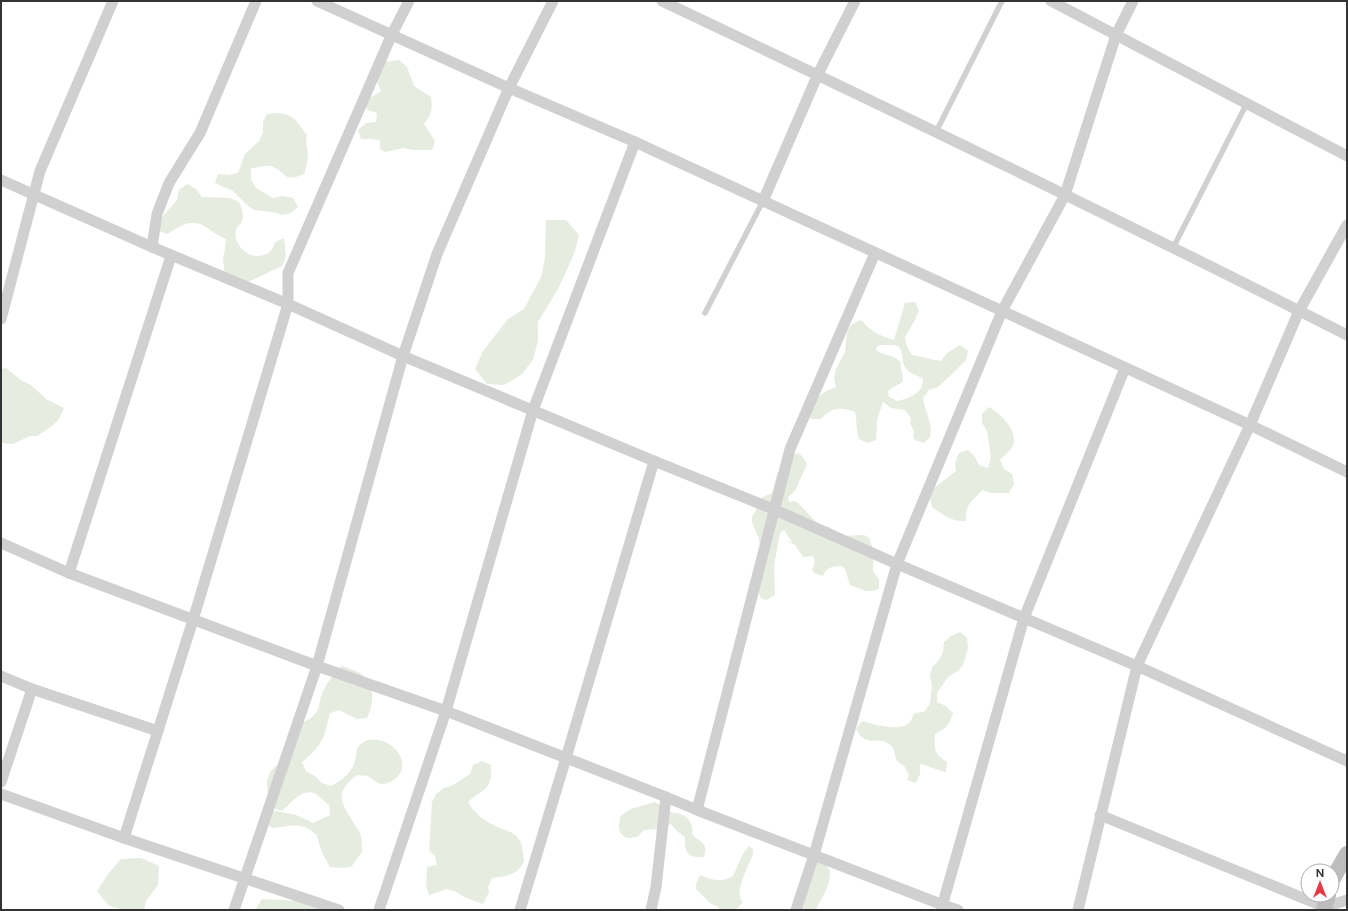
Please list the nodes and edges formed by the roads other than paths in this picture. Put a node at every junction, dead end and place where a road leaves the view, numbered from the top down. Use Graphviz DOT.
graph roads {
  1 [pos="113,1"];
  2 [pos="256,1"];
  3 [pos="317,1"];
  4 [pos="409,1"];
  5 [pos="553,1"];
  6 [pos="662,1"];
  7 [pos="855,1"];
  8 [pos="1002,1"];
  9 [pos="1051,1"];
  10 [pos="1133,1"];
  11 [pos="392,34"];
  12 [pos="1116,35"];
  13 [pos="818,74"];
  14 [pos="509,88"];
  15 [pos="1247,103"];
  16 [pos="936,132"];
  17 [pos="635,142"];
  18 [pos="1347,156"];
  19 [pos="1,180"];
  20 [pos="33,195"];
  21 [pos="1065,195"];
  22 [pos="763,201"];
  23 [pos="1347,225"];
  24 [pos="152,247"];
  25 [pos="1173,248"];
  26 [pos="875,253"];
  27 [pos="172,256"];
  28 [pos="288,304"];
  29 [pos="1002,311"];
  30 [pos="1299,311"];
  31 [pos="705,313"];
  32 [pos="1,319"];
  33 [pos="1347,335"];
  34 [pos="403,356"];
  35 [pos="1125,368"];
  36 [pos="533,410"];
  37 [pos="1250,425"];
  38 [pos="654,461"];
  39 [pos="1347,472"];
  40 [pos="773,509"];
  41 [pos="1,543"];
  42 [pos="897,564"];
  43 [pos="69,573"];
  44 [pos="1024,618"];
  45 [pos="194,620"];
  46 [pos="317,666"];
  47 [pos="1136,666"];
  48 [pos="1,676"];
  49 [pos="32,689"];
  50 [pos="446,711"];
  51 [pos="158,731"];
  52 [pos="566,758"];
  53 [pos="1347,762"];
  54 [pos="1,782"];
  55 [pos="1,794"];
  56 [pos="666,797"];
  57 [pos="697,810"];
  58 [pos="1100,815"];
  59 [pos="124,838"];
  60 [pos="1347,854"];
  61 [pos="814,855"];
  62 [pos="1340,866"];
  63 [pos="244,878"];
  64 [pos="1347,900"];
  65 [pos="1325,904"];
  66 [pos="942,908"];
  67 [pos="234,910"];
  68 [pos="339,910"];
  69 [pos="379,910"];
  70 [pos="520,910"];
  71 [pos="651,910"];
  72 [pos="796,910"];
  73 [pos="958,910"];
  74 [pos="1078,910"];
  1 -- 20 [label="street"];
  2 -- 24 [label="street"];
  3 -- 11 [label="street"];
  4 -- 11 [label="street"];
  5 -- 14 [label="street"];
  6 -- 13 [label="street"];
  7 -- 13 [label="street"];
  8 -- 16 [label="lane"];
  9 -- 12 [label="street"];
  10 -- 12 [label="street"];
  11 -- 14 [label="street"];
  11 -- 28 [label="street"];
  12 -- 15 [label="street"];
  12 -- 21 [label="street"];
  13 -- 16 [label="street"];
  13 -- 22 [label="street"];
  14 -- 17 [label="street"];
  14 -- 34 [label="street"];
  15 -- 18 [label="street"];
  15 -- 25 [label="lane"];
  16 -- 21 [label="street"];
  17 -- 22 [label="street"];
  17 -- 36 [label="street"];
  19 -- 20 [label="street"];
  20 -- 24 [label="street"];
  20 -- 32 [label="street"];
  21 -- 25 [label="street"];
  21 -- 29 [label="street"];
  22 -- 26 [label="street"];
  22 -- 31 [label="lane"];
  23 -- 30 [label="street"];
  24 -- 27 [label="street"];
  25 -- 30 [label="street"];
  26 -- 29 [label="street"];
  26 -- 40 [label="street"];
  27 -- 28 [label="street"];
  27 -- 43 [label="street"];
  28 -- 34 [label="street"];
  28 -- 45 [label="street"];
  29 -- 35 [label="street"];
  29 -- 42 [label="street"];
  30 -- 33 [label="street"];
  30 -- 37 [label="street"];
  34 -- 36 [label="street"];
  34 -- 46 [label="street"];
  35 -- 37 [label="street"];
  35 -- 44 [label="street"];
  36 -- 38 [label="street"];
  36 -- 50 [label="street"];
  37 -- 39 [label="street"];
  37 -- 47 [label="street"];
  38 -- 40 [label="street"];
  38 -- 52 [label="street"];
  40 -- 42 [label="street"];
  40 -- 57 [label="street"];
  41 -- 43 [label="street"];
  42 -- 44 [label="street"];
  42 -- 61 [label="street"];
  43 -- 45 [label="street"];
  44 -- 47 [label="street"];
  44 -- 66 [label="street"];
  45 -- 46 [label="street"];
  45 -- 51 [label="street"];
  46 -- 50 [label="street"];
  46 -- 63 [label="street"];
  47 -- 53 [label="street"];
  47 -- 58 [label="street"];
  48 -- 49 [label="street"];
  49 -- 51 [label="street"];
  49 -- 54 [label="street"];
  50 -- 52 [label="street"];
  50 -- 69 [label="street"];
  51 -- 59 [label="street"];
  52 -- 56 [label="street"];
  52 -- 70 [label="street"];
  55 -- 59 [label="street"];
  56 -- 57 [label="street"];
  56 -- 71 [label="street"];
  57 -- 61 [label="street"];
  58 -- 65 [label="street"];
  58 -- 74 [label="street"];
  59 -- 63 [label="street"];
  60 -- 62 [label="street"];
  61 -- 66 [label="street"];
  61 -- 72 [label="street"];
  63 -- 67 [label="street"];
  63 -- 68 [label="street"];
  64 -- 65 [label="street"];
  66 -- 73 [label="street"];
}
